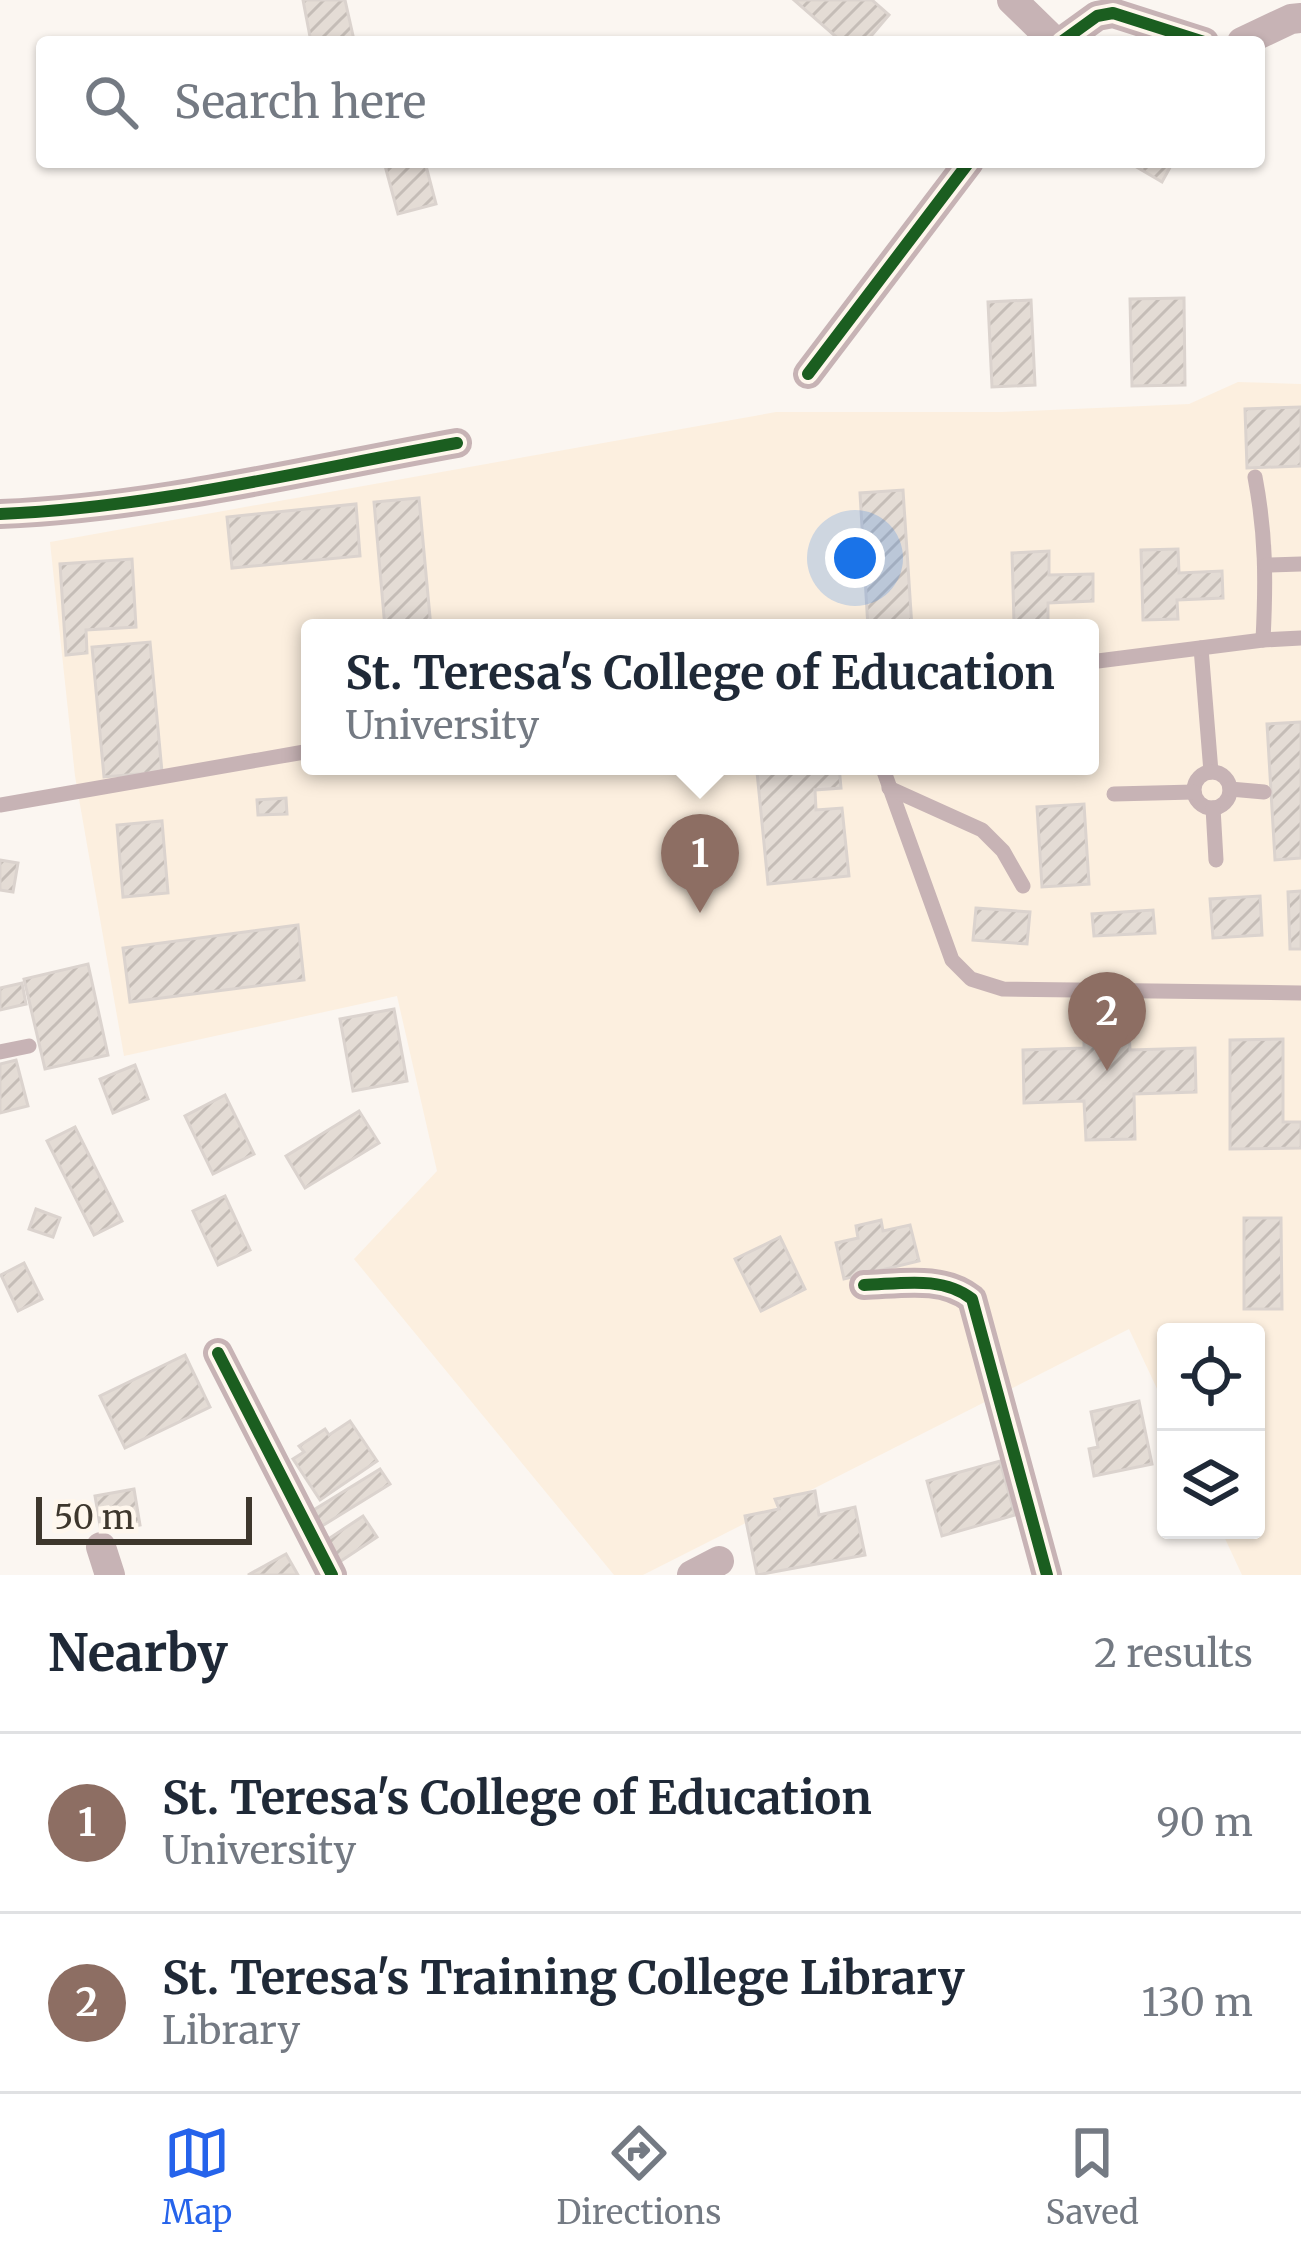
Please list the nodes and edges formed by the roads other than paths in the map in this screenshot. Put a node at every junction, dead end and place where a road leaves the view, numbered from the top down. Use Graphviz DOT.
graph roads {
  1 [pos="1012,0"];
  2 [pos="1301,18"];
  3 [pos="1051,36"];
  4 [pos="1067,36"];
  5 [pos="1185,36"];
  6 [pos="1255,36"];
  7 [pos="964,168"];
  8 [pos="808,374"];
  9 [pos="457,443"];
  10 [pos="1255,477"];
  11 [pos="0,514"];
  12 [pos="1301,564"];
  13 [pos="1267,566"];
  14 [pos="1301,638"];
  15 [pos="1263,640"];
  16 [pos="1201,648"];
  17 [pos="1099,661"];
  18 [pos="301,754"];
  19 [pos="1211,772"];
  20 [pos="885,775"];
  21 [pos="889,788"];
  22 [pos="1230,789"];
  23 [pos="1195,792"];
  24 [pos="1264,792"];
  25 [pos="1114,794"];
  26 [pos="0,805"];
  27 [pos="1213,808"];
  28 [pos="1216,860"];
  29 [pos="1023,886"];
  30 [pos="1301,993"];
  31 [pos="29,1046"];
  32 [pos="0,1052"];
  33 [pos="864,1285"];
  34 [pos="218,1353"];
  35 [pos="332,1575"];
  36 [pos="1047,1575"];
  1 -- 3 [label="street"];
  2 -- 6 [label="street"];
  4 -- 5 [label="street"];
  7 -- 8 [label="street"];
  9 -- 11 [label="street"];
  10 -- 13 [label="lane"];
  12 -- 13 [label="lane"];
  13 -- 15 [label="lane"];
  14 -- 15 [label="lane"];
  15 -- 16 [label="lane"];
  16 -- 17 [label="lane"];
  16 -- 19 [label="lane"];
  18 -- 26 [label="lane"];
  19 -- 22 [label="lane"];
  19 -- 23 [label="lane"];
  20 -- 21 [label="lane"];
  21 -- 29 [label="lane"];
  21 -- 30 [label="lane"];
  22 -- 24 [label="lane"];
  22 -- 27 [label="lane"];
  23 -- 25 [label="lane"];
  23 -- 27 [label="lane"];
  27 -- 28 [label="lane"];
  31 -- 32 [label="lane"];
  33 -- 36 [label="street"];
  34 -- 35 [label="street"];
}
